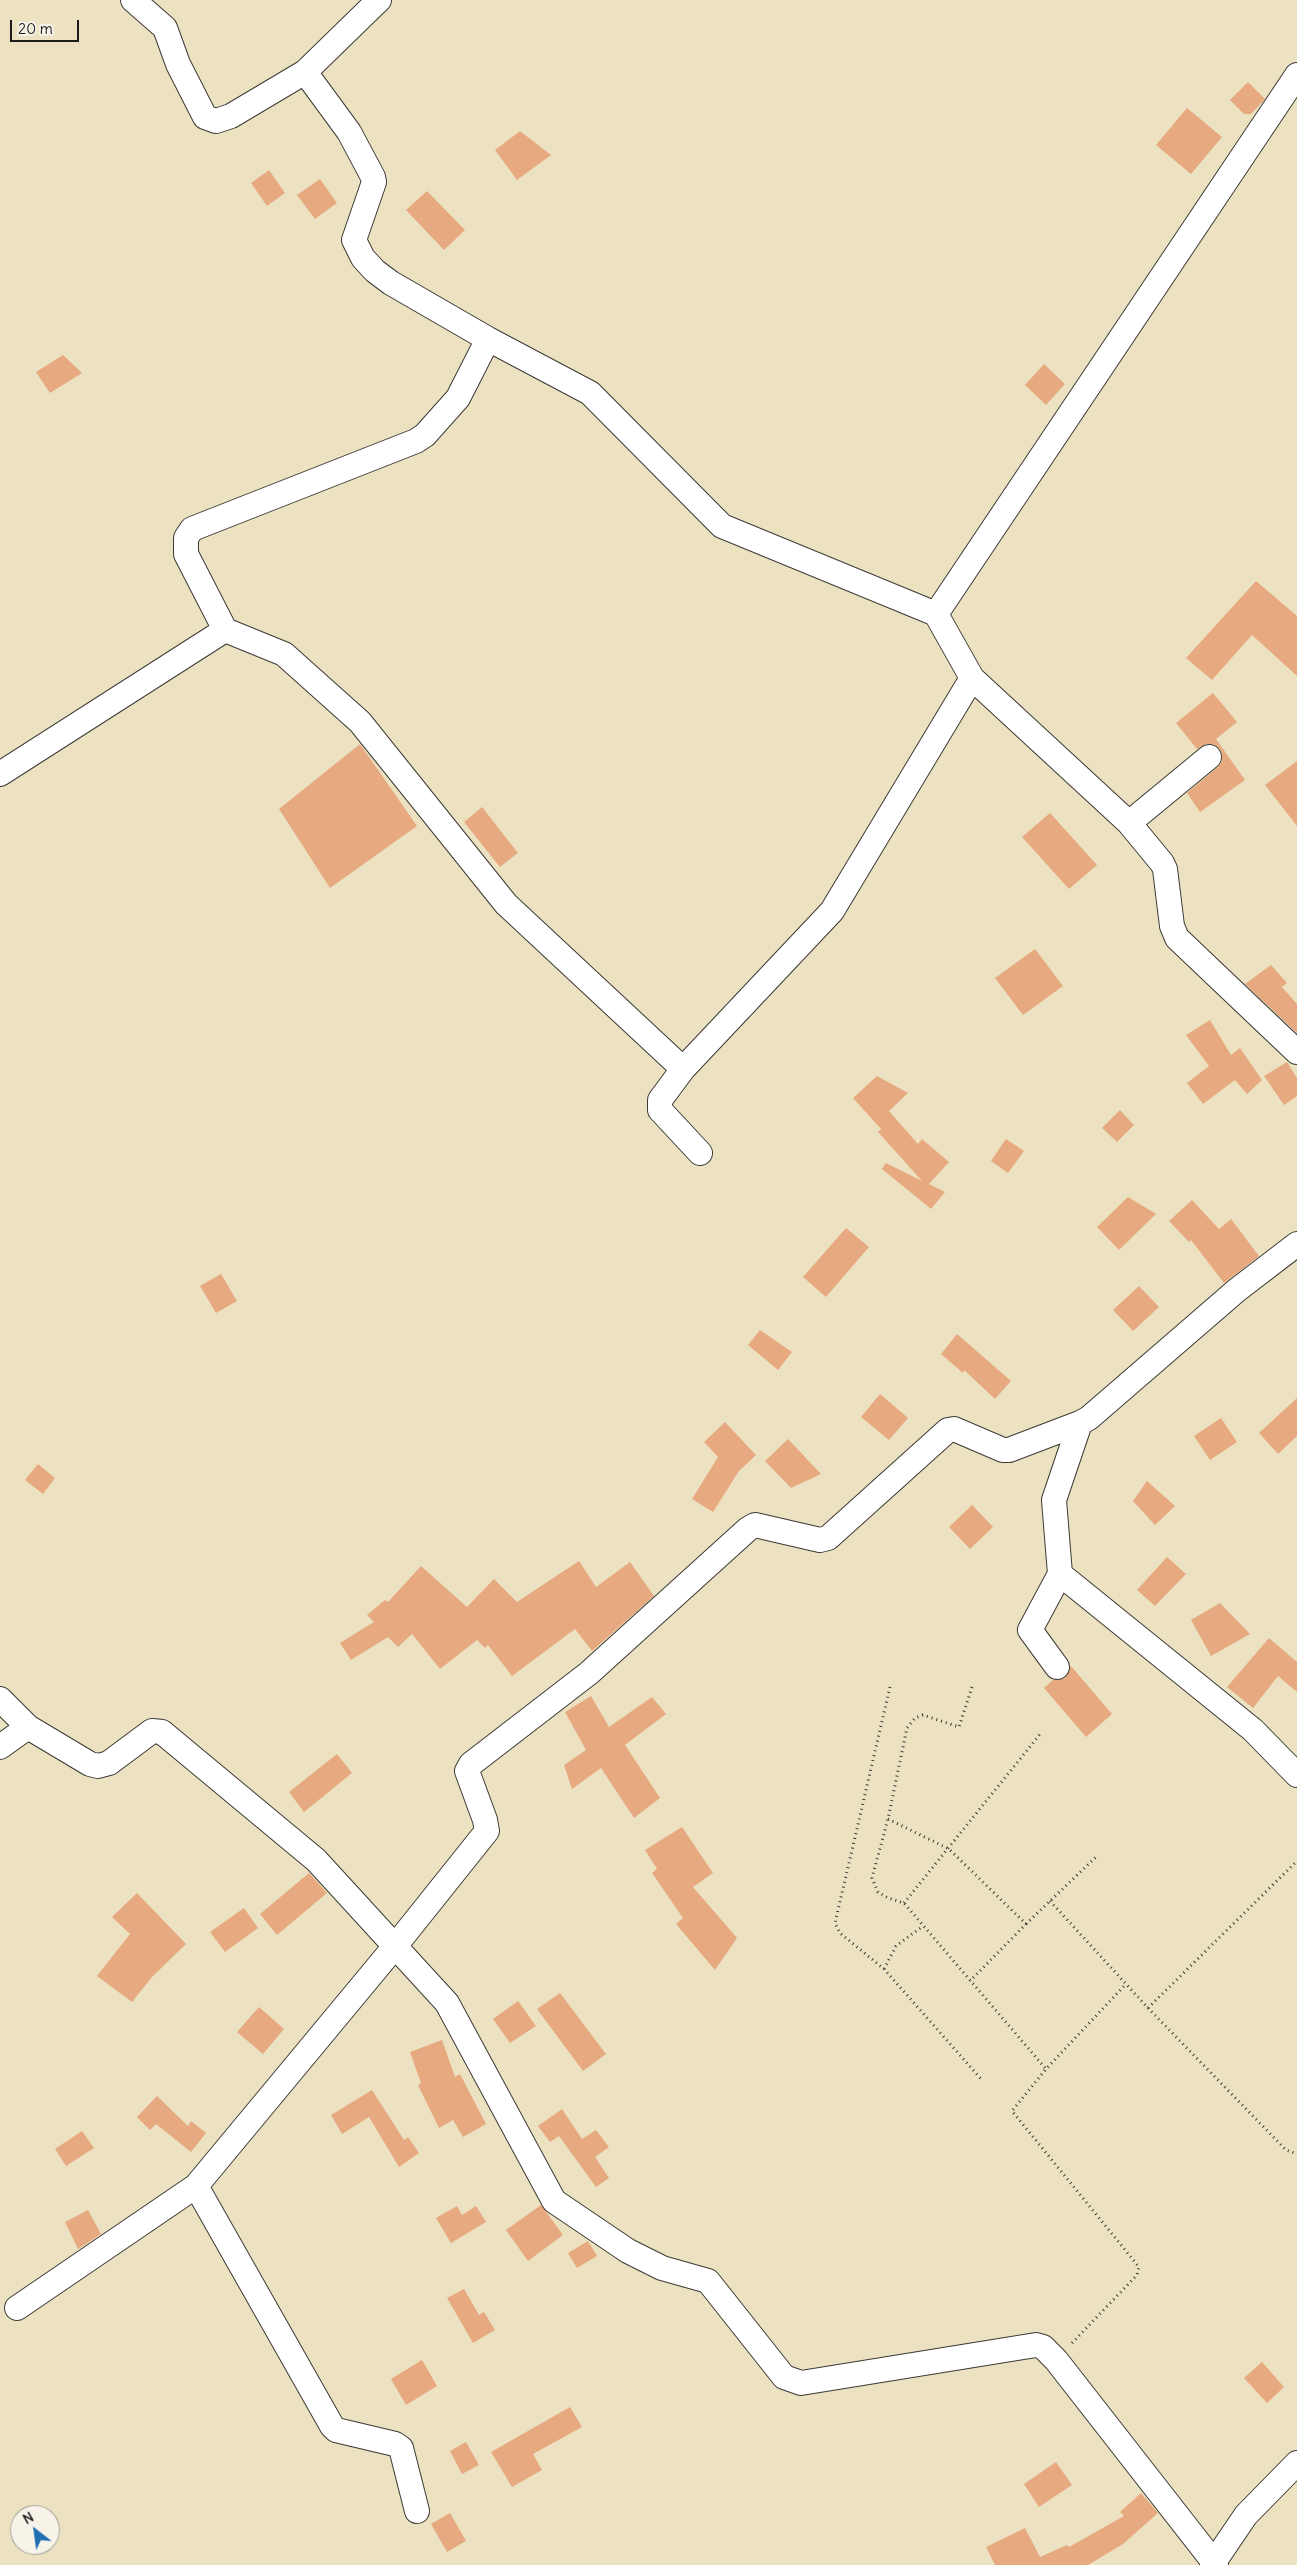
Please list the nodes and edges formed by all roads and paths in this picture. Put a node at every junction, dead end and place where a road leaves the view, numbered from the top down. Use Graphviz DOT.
graph roads {
  1 [pos="133,0"];
  2 [pos="379,0"];
  3 [pos="305,72"];
  4 [pos="1297,75"];
  5 [pos="488,339"];
  6 [pos="936,614"];
  7 [pos="225,630"];
  8 [pos="972,678"];
  9 [pos="1209,757"];
  10 [pos="0,774"];
  11 [pos="1129,823"];
  12 [pos="1297,1052"];
  13 [pos="683,1069"];
  14 [pos="700,1153"];
  15 [pos="1297,1244"];
  16 [pos="1080,1423"];
  17 [pos="1060,1574"];
  18 [pos="1057,1668"];
  19 [pos="890,1687"];
  20 [pos="972,1687"];
  21 [pos="0,1699"];
  22 [pos="28,1727"];
  23 [pos="1041,1733"];
  24 [pos="0,1747"];
  25 [pos="1297,1775"];
  26 [pos="888,1819"];
  27 [pos="949,1849"];
  28 [pos="1096,1857"];
  29 [pos="1297,1861"];
  30 [pos="1050,1901"];
  31 [pos="904,1903"];
  32 [pos="1026,1924"];
  33 [pos="923,1926"];
  34 [pos="396,1945"];
  35 [pos="884,1969"];
  36 [pos="970,1981"];
  37 [pos="1126,1984"];
  38 [pos="1148,2008"];
  39 [pos="1046,2069"];
  40 [pos="982,2080"];
  41 [pos="1297,2154"];
  42 [pos="196,2186"];
  43 [pos="17,2308"];
  44 [pos="1056,2360"];
  45 [pos="1297,2463"];
  46 [pos="417,2511"];
  47 [pos="1214,2564"];
  1 -- 3 [label="street"];
  2 -- 3 [label="street"];
  3 -- 5 [label="street"];
  4 -- 6 [label="street"];
  5 -- 6 [label="street"];
  5 -- 7 [label="street"];
  6 -- 8 [label="street"];
  7 -- 10 [label="street"];
  7 -- 13 [label="street"];
  8 -- 11 [label="street"];
  8 -- 13 [label="street"];
  9 -- 11 [label="street"];
  11 -- 12 [label="street"];
  13 -- 14 [label="street"];
  15 -- 16 [label="street"];
  16 -- 17 [label="street"];
  16 -- 34 [label="street"];
  17 -- 18 [label="street"];
  17 -- 25 [label="street"];
  19 -- 35 [label="path"];
  20 -- 26 [label="path"];
  21 -- 22 [label="street"];
  22 -- 24 [label="street"];
  22 -- 34 [label="street"];
  23 -- 27 [label="path"];
  26 -- 27 [label="path"];
  26 -- 31 [label="path"];
  27 -- 31 [label="path"];
  27 -- 32 [label="path"];
  28 -- 30 [label="path"];
  29 -- 38 [label="path"];
  30 -- 32 [label="path"];
  30 -- 37 [label="path"];
  31 -- 33 [label="path"];
  32 -- 36 [label="path"];
  33 -- 35 [label="path"];
  33 -- 36 [label="path"];
  34 -- 42 [label="street"];
  34 -- 44 [label="street"];
  35 -- 40 [label="path"];
  36 -- 39 [label="path"];
  37 -- 38 [label="path"];
  37 -- 39 [label="path"];
  38 -- 41 [label="path"];
  39 -- 44 [label="path"];
  42 -- 43 [label="street"];
  42 -- 46 [label="street"];
  44 -- 47 [label="street"];
  45 -- 47 [label="street"];
}
